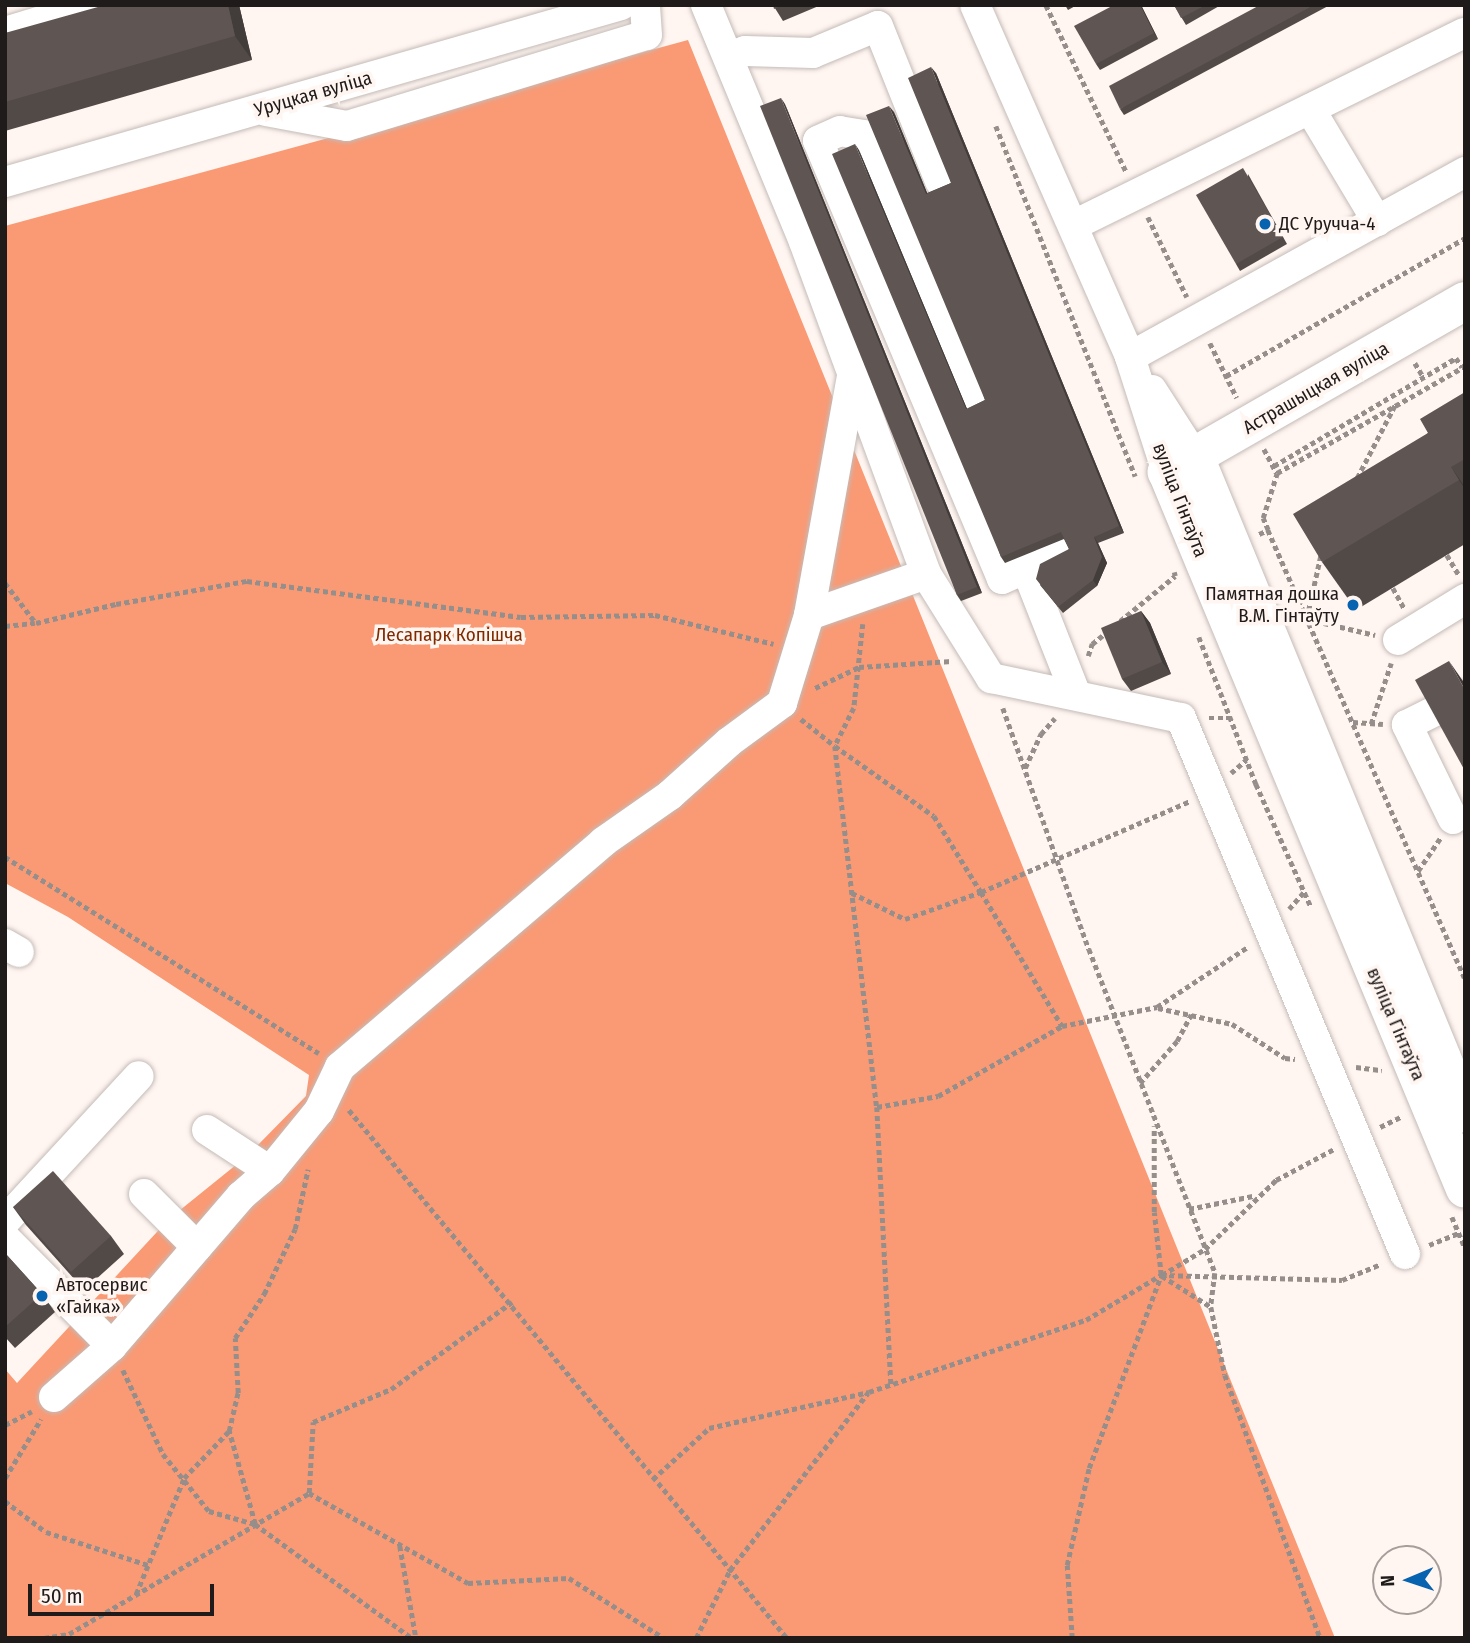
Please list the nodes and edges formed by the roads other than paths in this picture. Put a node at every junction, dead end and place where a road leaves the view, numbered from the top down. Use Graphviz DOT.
graph roads {
  1 [pos="94,5"];
  2 [pos="621,5"];
  3 [pos="645,5"];
  4 [pos="706,5"];
  5 [pos="975,5"];
  6 [pos="5,32"];
  7 [pos="1465,33"];
  8 [pos="728,57"];
  9 [pos="1310,109"];
  10 [pos="259,110"];
  11 [pos="1465,172"];
  12 [pos="940,181"];
  13 [pos="5,183"];
  14 [pos="1377,220"];
  15 [pos="1076,224"];
  16 [pos="1465,302"];
  17 [pos="1130,357"];
  18 [pos="853,374"];
  19 [pos="974,397"];
  20 [pos="1167,471"];
  21 [pos="1062,553"];
  22 [pos="1026,568"];
  23 [pos="926,574"];
  24 [pos="1465,599"];
  25 [pos="809,615"];
  26 [pos="1398,640"];
  27 [pos="1076,695"];
  28 [pos="1465,696"];
  29 [pos="1453,818"];
  30 [pos="139,1076"];
  31 [pos="1436,1086"];
  32 [pos="1465,1114"];
  33 [pos="207,1129"];
  34 [pos="270,1171"];
  35 [pos="1465,1189"];
  36 [pos="144,1194"];
  37 [pos="5,1221"];
  38 [pos="5,1238"];
  39 [pos="197,1247"];
  40 [pos="1405,1254"];
  41 [pos="112,1346"];
  42 [pos="53,1399"];
  1 -- 6 [label="street"];
  2 -- 10 [label="street, Уруцкая вуліца"];
  3 -- 10 [label="street"];
  4 -- 8 [label="street"];
  5 -- 15 [label="street"];
  7 -- 9 [label="street"];
  8 -- 12 [label="street"];
  8 -- 18 [label="street"];
  9 -- 14 [label="street"];
  9 -- 15 [label="street"];
  10 -- 13 [label="street, Уруцкая вуліца"];
  11 -- 14 [label="street"];
  14 -- 17 [label="street"];
  15 -- 17 [label="street"];
  16 -- 20 [label="main road, Астрашыцкая вуліца"];
  17 -- 20 [label="street"];
  18 -- 23 [label="street"];
  18 -- 25 [label="street"];
  19 -- 22 [label="street"];
  20 -- 31 [label="main road, вуліца Гінтаўта"];
  21 -- 22 [label="street"];
  22 -- 27 [label="street"];
  23 -- 25 [label="street"];
  23 -- 27 [label="street"];
  24 -- 26 [label="street"];
  25 -- 34 [label="street"];
  27 -- 40 [label="street"];
  28 -- 29 [label="street"];
  30 -- 37 [label="street"];
  31 -- 32 [label="main road, вуліца Гінтаўта"];
  31 -- 35 [label="main road, вуліца Гінтаўта"];
  33 -- 34 [label="street"];
  34 -- 39 [label="street"];
  36 -- 39 [label="street"];
  38 -- 41 [label="street"];
  39 -- 41 [label="street"];
  41 -- 42 [label="street"];
}
